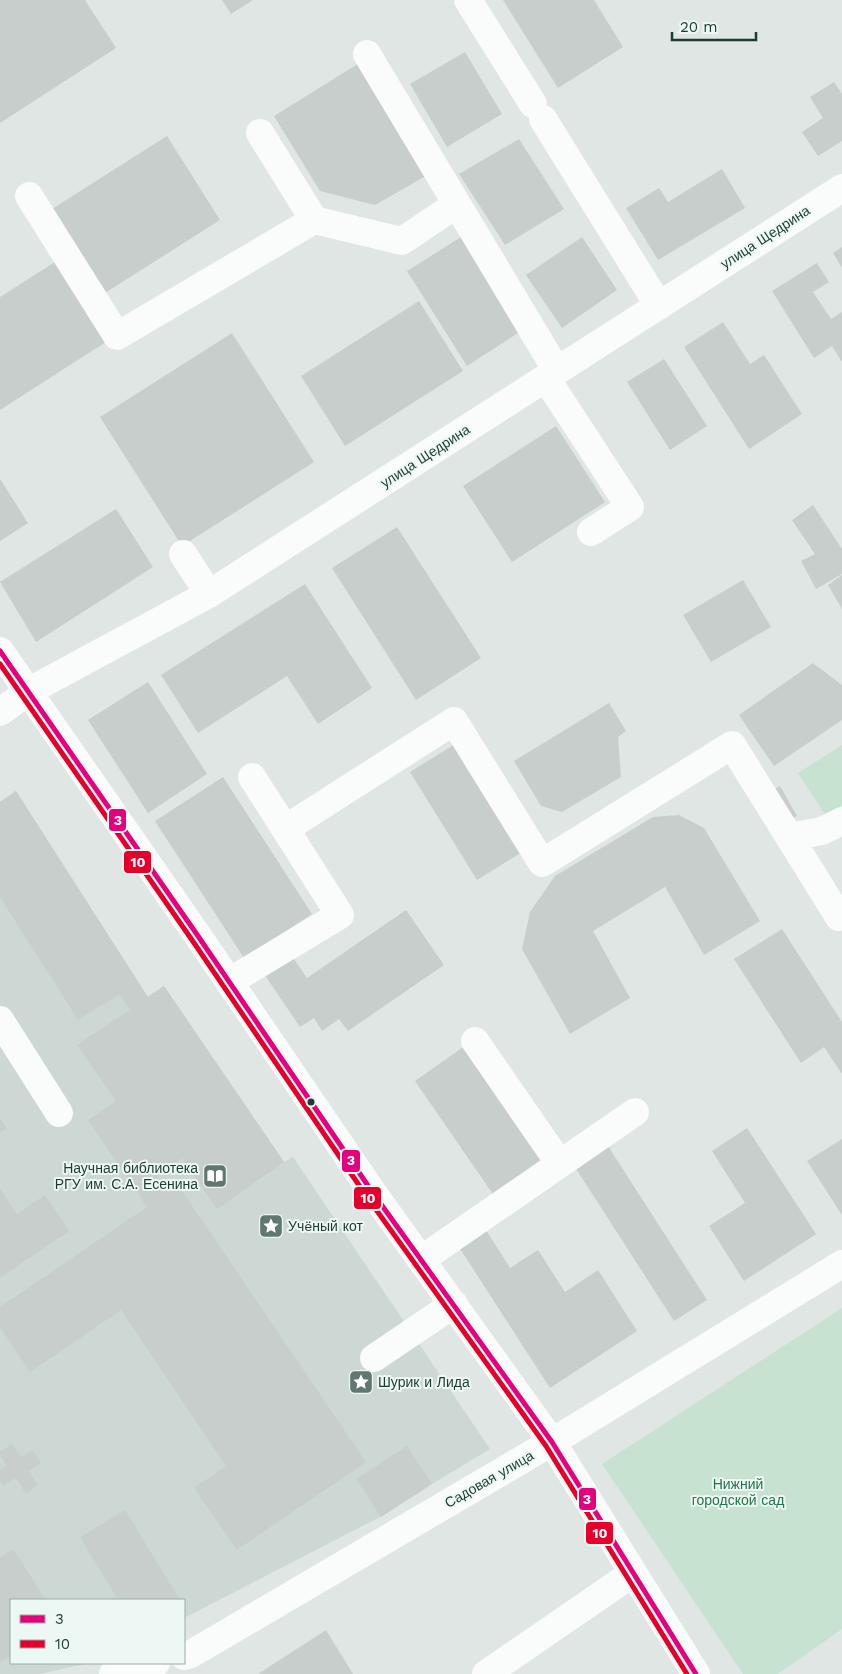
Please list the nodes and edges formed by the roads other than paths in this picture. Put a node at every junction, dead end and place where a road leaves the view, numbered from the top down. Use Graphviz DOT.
graph roads {
  1 [pos="468,0"];
  2 [pos="367,54"];
  3 [pos="260,132"];
  4 [pos="842,188"];
  5 [pos="30,196"];
  6 [pos="457,204"];
  7 [pos="314,220"];
  8 [pos="659,306"];
  9 [pos="551,374"];
  10 [pos="591,532"];
  11 [pos="183,554"];
  12 [pos="209,594"];
  13 [pos="0,651"];
  14 [pos="29,692"];
  15 [pos="0,712"];
  16 [pos="252,777"];
  17 [pos="842,821"];
  18 [pos="285,829"];
  19 [pos="789,837"];
  20 [pos="839,917"];
  21 [pos="229,982"];
  22 [pos="0,1020"];
  23 [pos="476,1041"];
  24 [pos="635,1112"];
  25 [pos="59,1113"];
  26 [pos="560,1164"];
  27 [pos="422,1259"];
  28 [pos="842,1264"];
  29 [pos="454,1304"];
  30 [pos="374,1358"];
  31 [pos="552,1442"];
  32 [pos="632,1573"];
  33 [pos="185,1656"];
  34 [pos="152,1664"];
  35 [pos="113,1674"];
  36 [pos="486,1674"];
  37 [pos="696,1674"];
  1 -- 8 [label="street"];
  2 -- 6 [label="street"];
  3 -- 7 [label="street"];
  4 -- 8 [label="street, улица Щедрина"];
  5 -- 7 [label="street"];
  6 -- 7 [label="street"];
  6 -- 9 [label="street"];
  8 -- 9 [label="street, улица Щедрина"];
  9 -- 10 [label="street"];
  9 -- 12 [label="street, улица Щедрина"];
  11 -- 12 [label="street"];
  12 -- 14 [label="street, улица Щедрина"];
  13 -- 14 [label="street"];
  14 -- 15 [label="street, улица Щедрина"];
  14 -- 21 [label="street"];
  16 -- 18 [label="street"];
  17 -- 19 [label="street"];
  18 -- 19 [label="street"];
  18 -- 21 [label="street"];
  19 -- 20 [label="street"];
  21 -- 27 [label="street"];
  22 -- 25 [label="street"];
  23 -- 26 [label="street"];
  24 -- 26 [label="street"];
  26 -- 27 [label="street"];
  27 -- 29 [label="street"];
  28 -- 31 [label="street, Садовая улица"];
  29 -- 30 [label="street"];
  29 -- 31 [label="street"];
  31 -- 32 [label="street"];
  31 -- 33 [label="street, Садовая улица"];
  32 -- 36 [label="street"];
  32 -- 37 [label="street"];
  34 -- 35 [label="street"];
}
